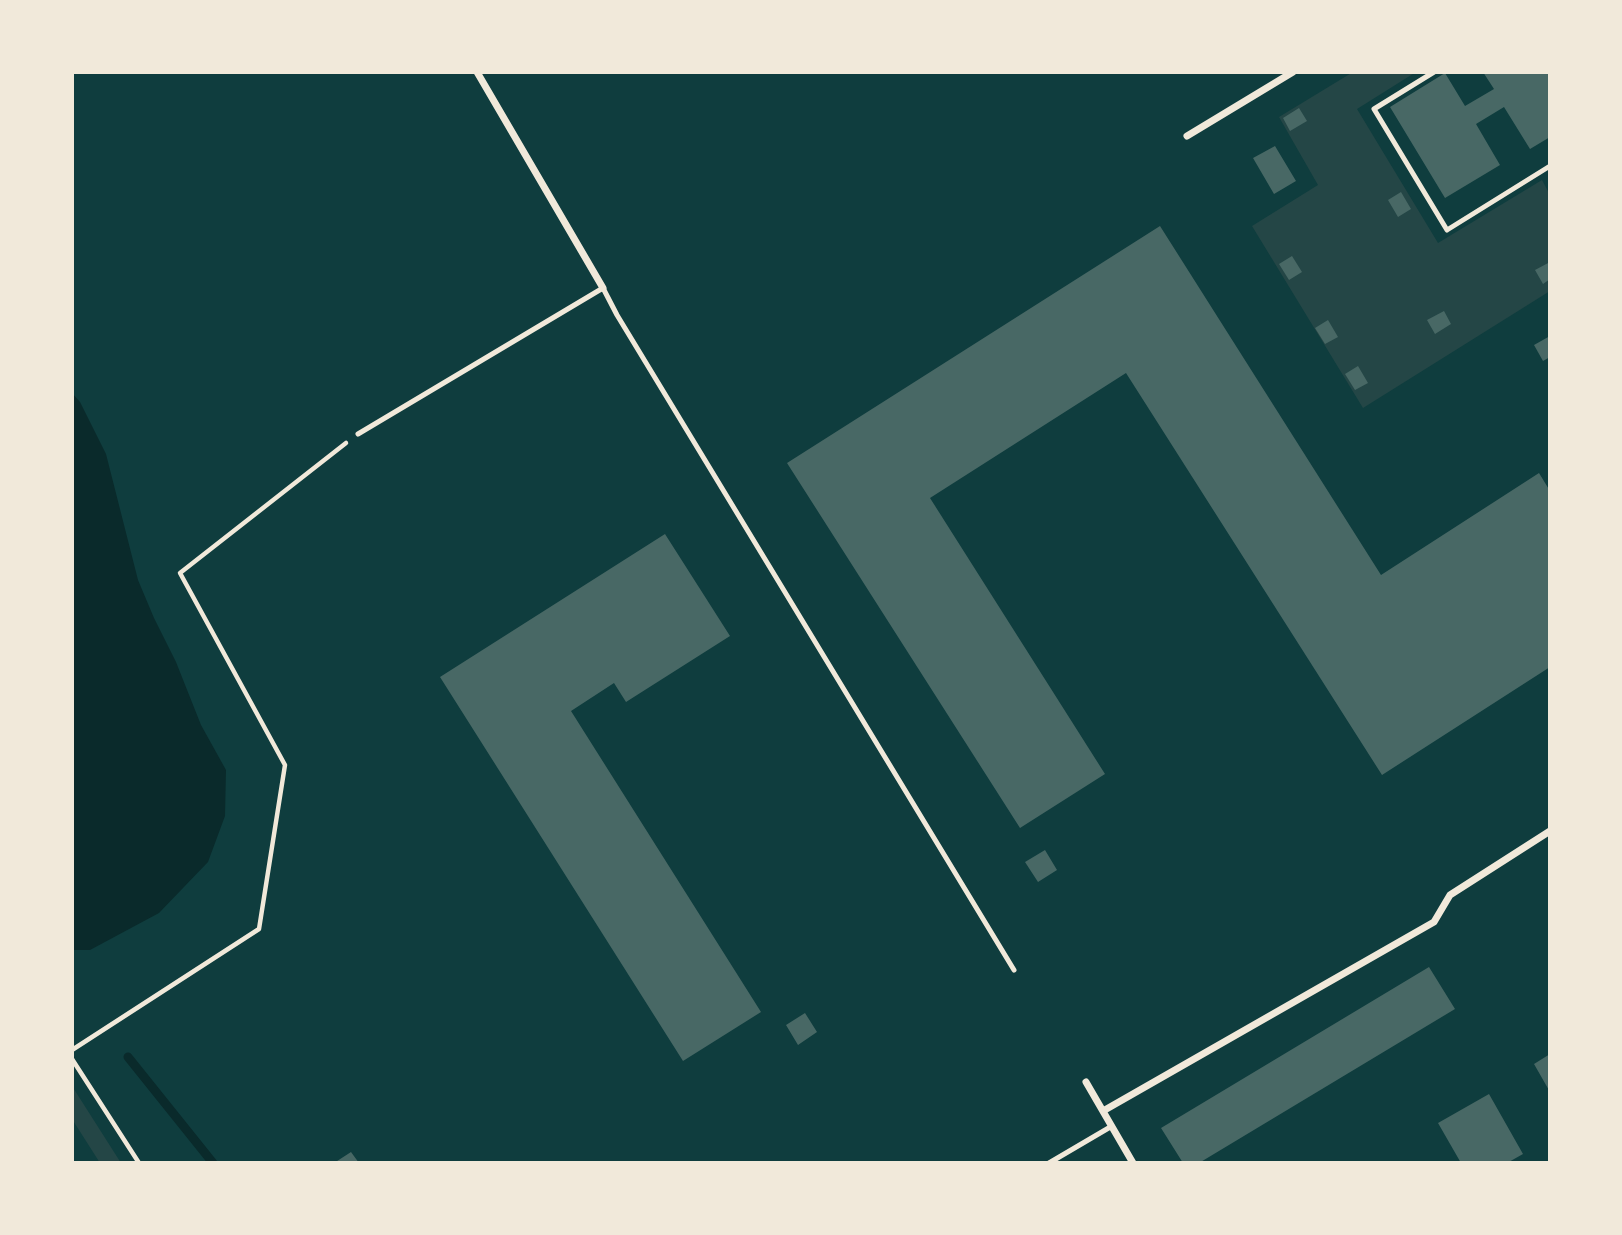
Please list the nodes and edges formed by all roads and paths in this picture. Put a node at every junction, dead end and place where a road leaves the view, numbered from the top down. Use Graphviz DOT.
graph roads {
  1 [pos="477,72"];
  2 [pos="1293,72"];
  3 [pos="1434,72"];
  4 [pos="1187,136"];
  5 [pos="1550,166"];
  6 [pos="603,288"];
  7 [pos="358,434"];
  8 [pos="1550,831"];
  9 [pos="1014,970"];
  10 [pos="72,1050"];
  11 [pos="72,1059"];
  12 [pos="1086,1082"];
  13 [pos="1103,1111"];
  14 [pos="1112,1126"];
  15 [pos="139,1163"];
  16 [pos="1049,1163"];
  17 [pos="1133,1163"];
  1 -- 6 [label="street"];
  2 -- 4 [label="street"];
  3 -- 5 [label="lane"];
  6 -- 7 [label="lane"];
  6 -- 9 [label="lane"];
  7 -- 10 [label="path"];
  8 -- 13 [label="street"];
  11 -- 15 [label="path"];
  12 -- 13 [label="street"];
  13 -- 14 [label="street"];
  14 -- 16 [label="lane"];
  14 -- 17 [label="street"];
}
